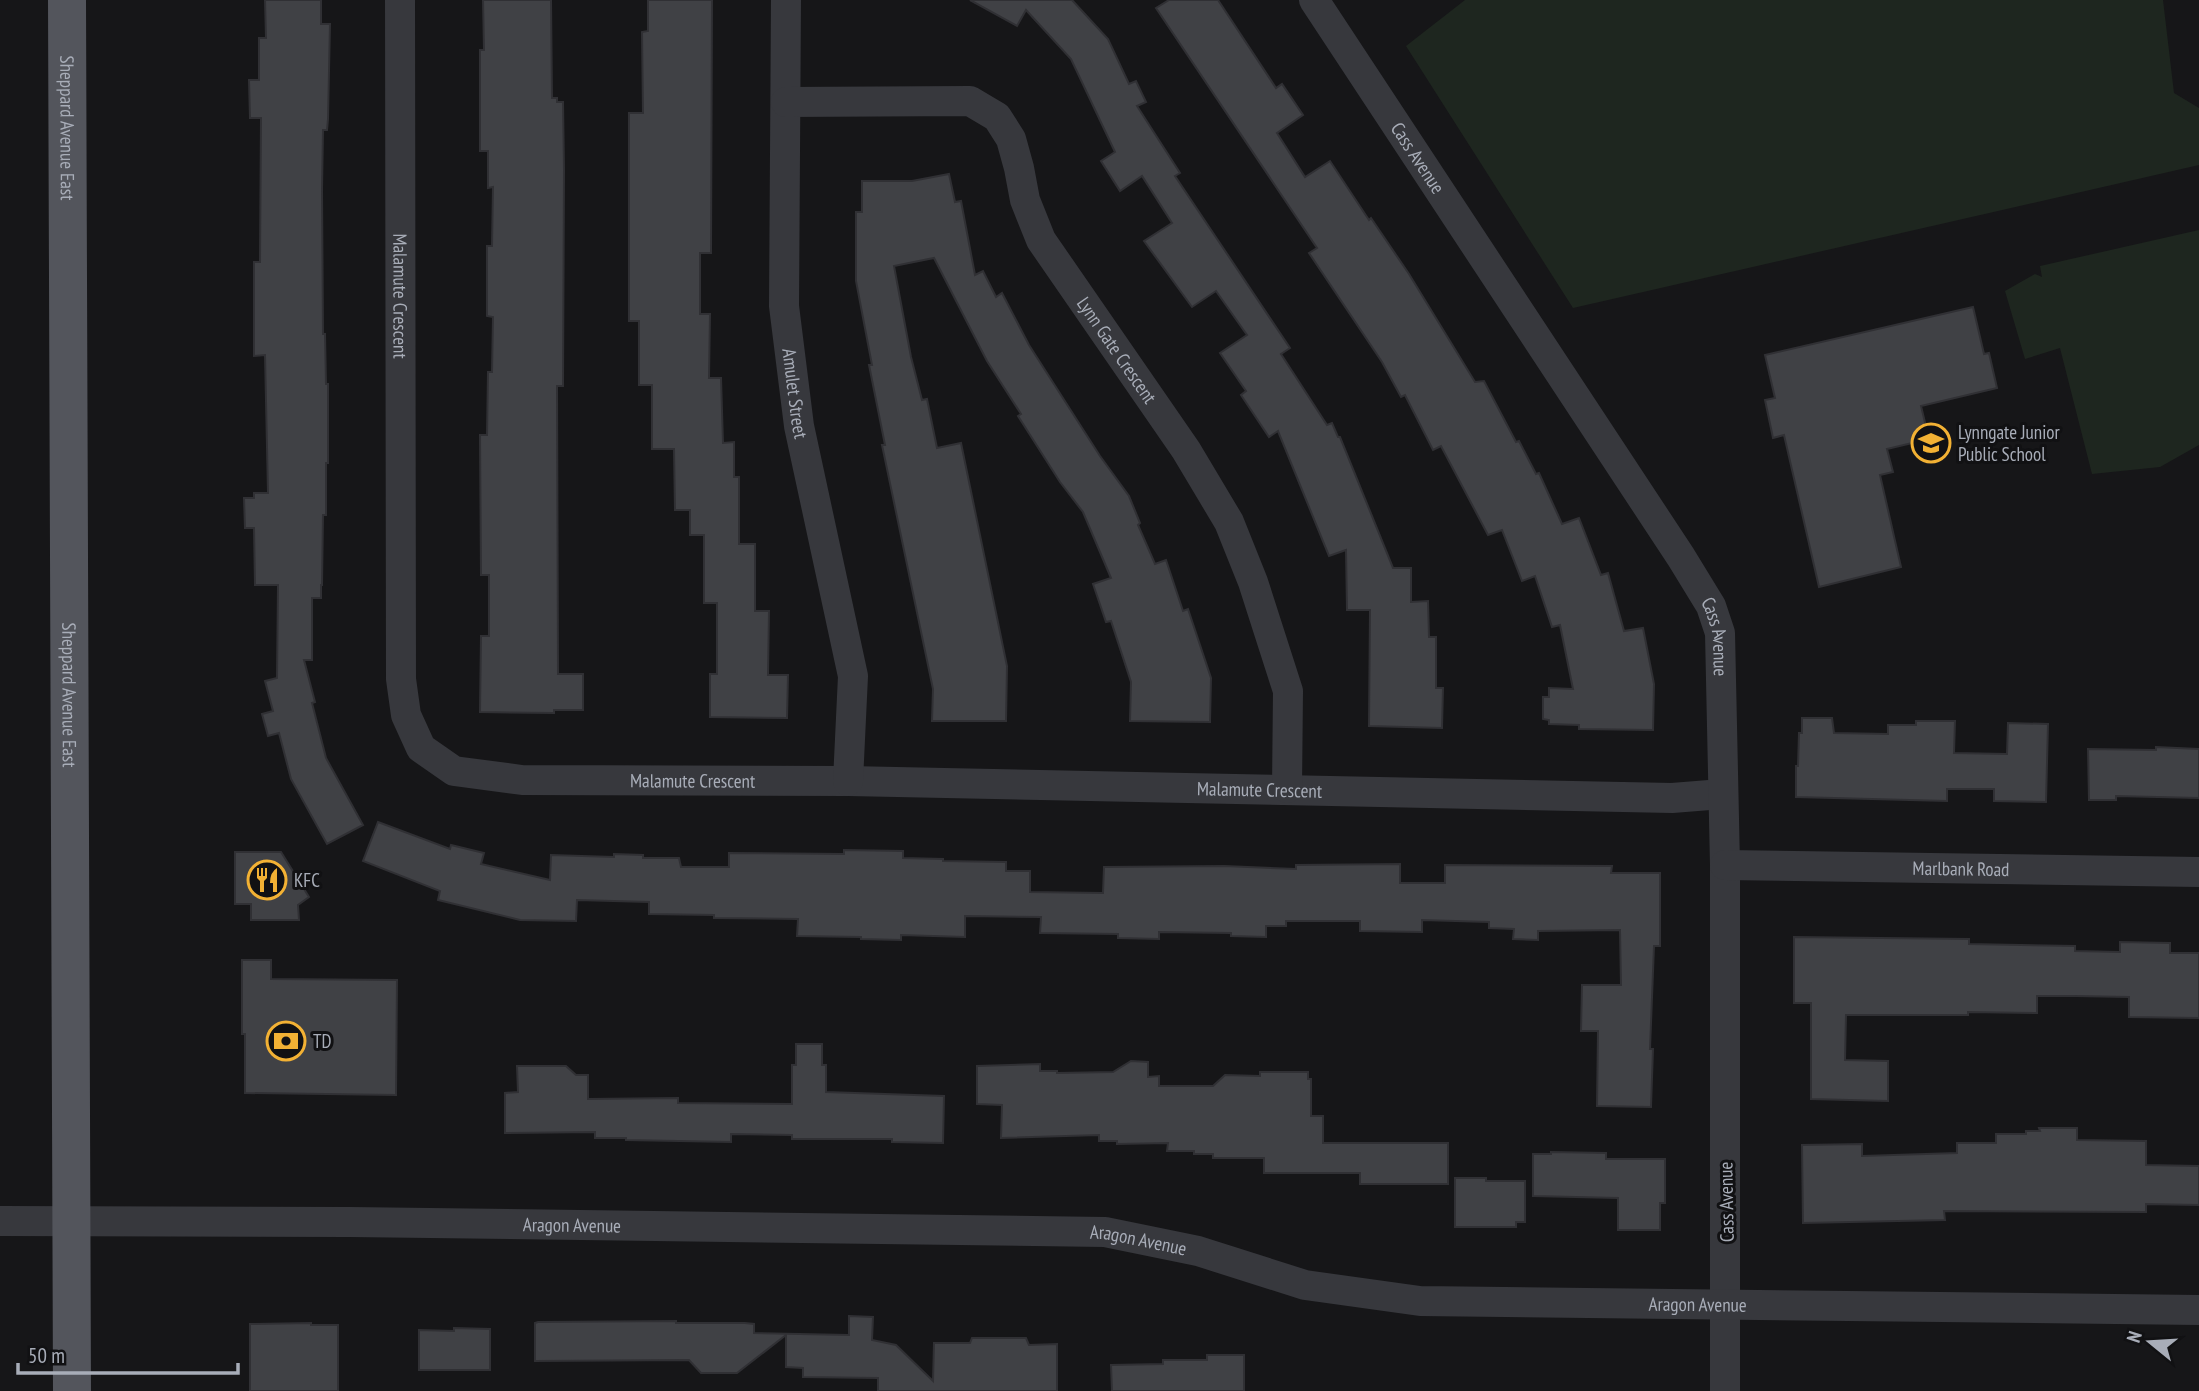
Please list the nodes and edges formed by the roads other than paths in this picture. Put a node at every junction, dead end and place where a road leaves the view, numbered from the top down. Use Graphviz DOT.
graph roads {
  1 [pos="67,0"];
  2 [pos="400,0"];
  3 [pos="786,0"];
  4 [pos="1314,0"];
  5 [pos="786,102"];
  6 [pos="848,781"];
  7 [pos="1287,788"];
  8 [pos="1722,794"];
  9 [pos="1725,865"];
  10 [pos="2199,872"];
  11 [pos="0,1221"];
  12 [pos="72,1222"];
  13 [pos="1726,1303"];
  14 [pos="2199,1310"];
  15 [pos="72,1391"];
  16 [pos="1725,1391"];
  1 -- 12 [label="main road, Sheppard Avenue East"];
  2 -- 6 [label="street, Malamute Crescent"];
  3 -- 5 [label="street, Amulet Street"];
  4 -- 8 [label="street, Cass Avenue"];
  5 -- 6 [label="street, Amulet Street"];
  5 -- 7 [label="street, Lynn Gate Crescent"];
  6 -- 7 [label="street, Malamute Crescent"];
  7 -- 8 [label="street, Malamute Crescent"];
  8 -- 9 [label="street, Cass Avenue"];
  9 -- 10 [label="street, Marlbank Road"];
  9 -- 13 [label="street, Cass Avenue"];
  11 -- 12 [label="street, Aragon Avenue"];
  12 -- 13 [label="street, Aragon Avenue"];
  12 -- 15 [label="main road, Sheppard Avenue East"];
  13 -- 14 [label="street, Aragon Avenue"];
  13 -- 16 [label="street, Cass Avenue"];
}
